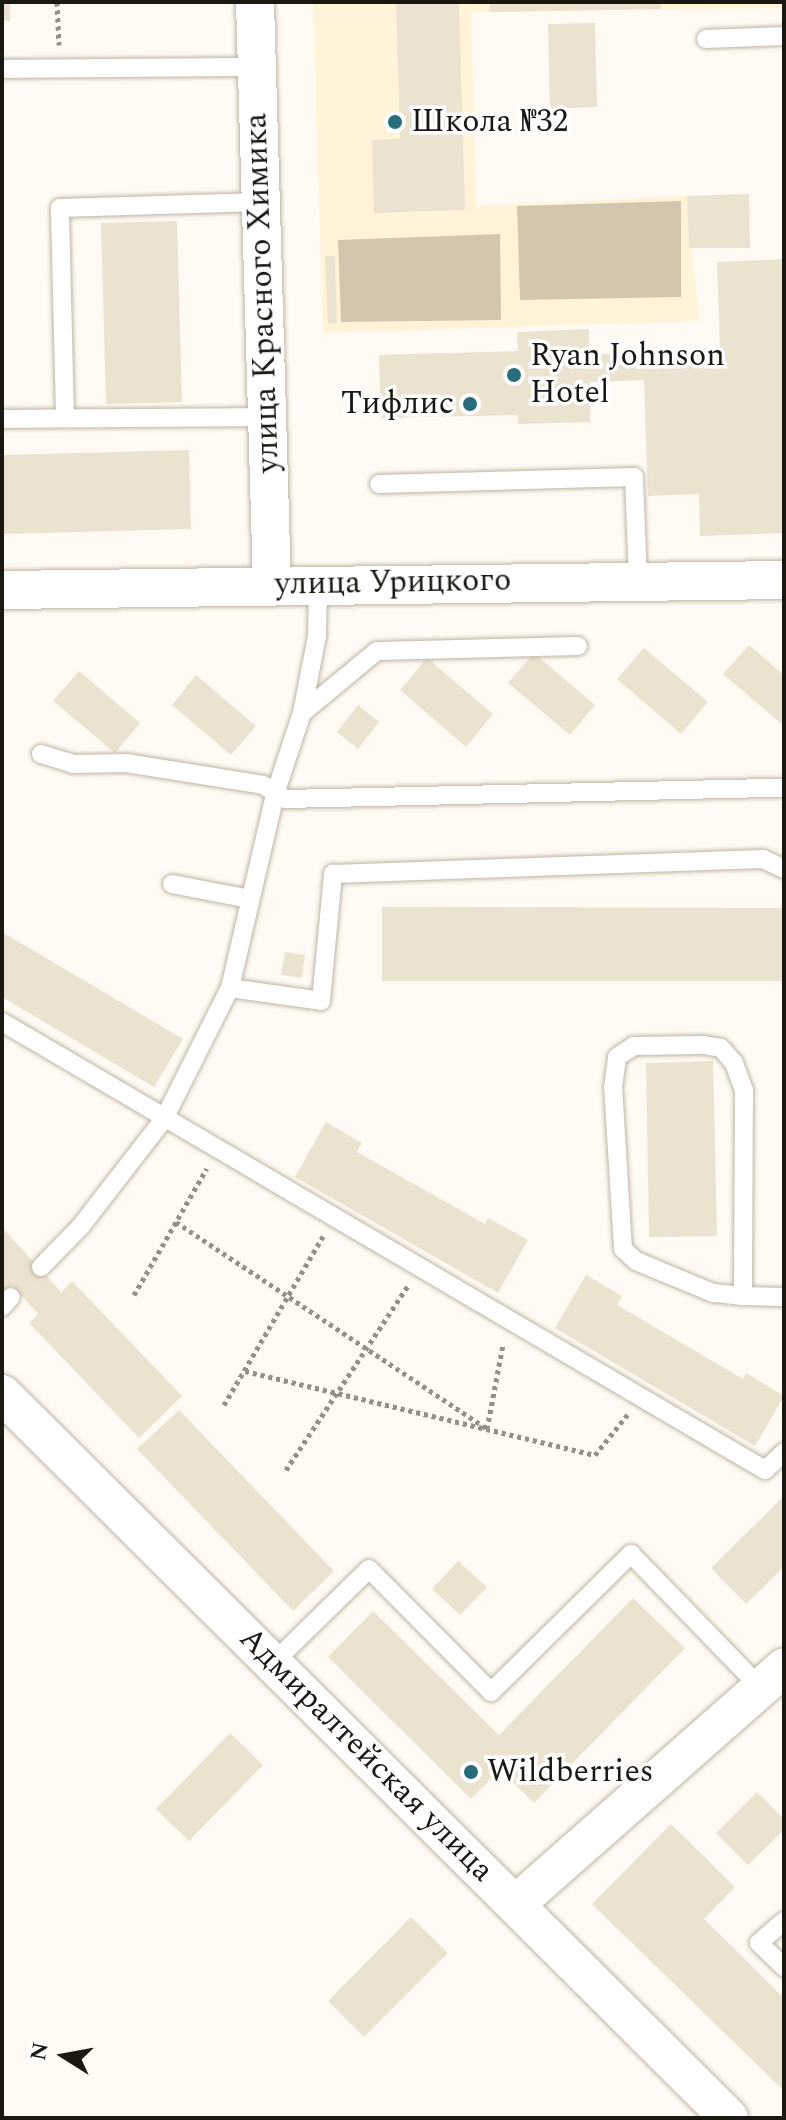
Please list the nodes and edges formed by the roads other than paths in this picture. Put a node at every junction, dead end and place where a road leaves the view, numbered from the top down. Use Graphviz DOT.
graph roads {
  1 [pos="255,2"];
  2 [pos="784,36"];
  3 [pos="706,39"];
  4 [pos="256,67"];
  5 [pos="2,69"];
  6 [pos="260,202"];
  7 [pos="65,417"];
  8 [pos="267,417"];
  9 [pos="2,419"];
  10 [pos="379,484"];
  11 [pos="638,580"];
  12 [pos="784,580"];
  13 [pos="318,583"];
  14 [pos="272,584"];
  15 [pos="2,590"];
  16 [pos="578,646"];
  17 [pos="302,713"];
  18 [pos="41,754"];
  19 [pos="784,788"];
  20 [pos="276,791"];
  21 [pos="784,869"];
  22 [pos="172,884"];
  23 [pos="250,899"];
  24 [pos="230,988"];
  25 [pos="2,1022"];
  26 [pos="164,1119"];
  27 [pos="41,1267"];
  28 [pos="743,1296"];
  29 [pos="784,1297"];
  30 [pos="2,1394"];
  31 [pos="784,1452"];
  32 [pos="273,1663"];
  33 [pos="772,1678"];
  34 [pos="517,1903"];
  35 [pos="784,1921"];
  36 [pos="784,1967"];
  37 [pos="729,2118"];
  1 -- 4 [label="street, улица Красного Химика"];
  2 -- 3 [label="lane"];
  4 -- 5 [label="lane"];
  4 -- 6 [label="street, улица Красного Химика"];
  6 -- 7 [label="lane"];
  6 -- 8 [label="street, улица Красного Химика"];
  7 -- 8 [label="lane"];
  7 -- 9 [label="lane"];
  8 -- 14 [label="street, улица Красного Химика"];
  10 -- 11 [label="lane"];
  11 -- 12 [label="street, улица Урицкого"];
  11 -- 13 [label="street, улица Урицкого"];
  13 -- 14 [label="street, улица Урицкого"];
  13 -- 17 [label="lane"];
  14 -- 15 [label="street, улица Урицкого"];
  16 -- 17 [label="lane"];
  17 -- 20 [label="lane"];
  18 -- 20 [label="lane"];
  19 -- 20 [label="lane"];
  20 -- 23 [label="lane"];
  21 -- 24 [label="lane"];
  22 -- 23 [label="lane"];
  23 -- 24 [label="lane"];
  24 -- 26 [label="lane"];
  25 -- 26 [label="lane"];
  26 -- 27 [label="lane"];
  26 -- 31 [label="lane"];
  28 -- 28 [label="lane"];
  28 -- 29 [label="lane"];
  30 -- 32 [label="street, Адмиралтейская улица"];
  32 -- 33 [label="lane"];
  32 -- 34 [label="street, Адмиралтейская улица"];
  33 -- 34 [label="street"];
  34 -- 37 [label="street, Адмиралтейская улица"];
  35 -- 36 [label="lane"];
}
